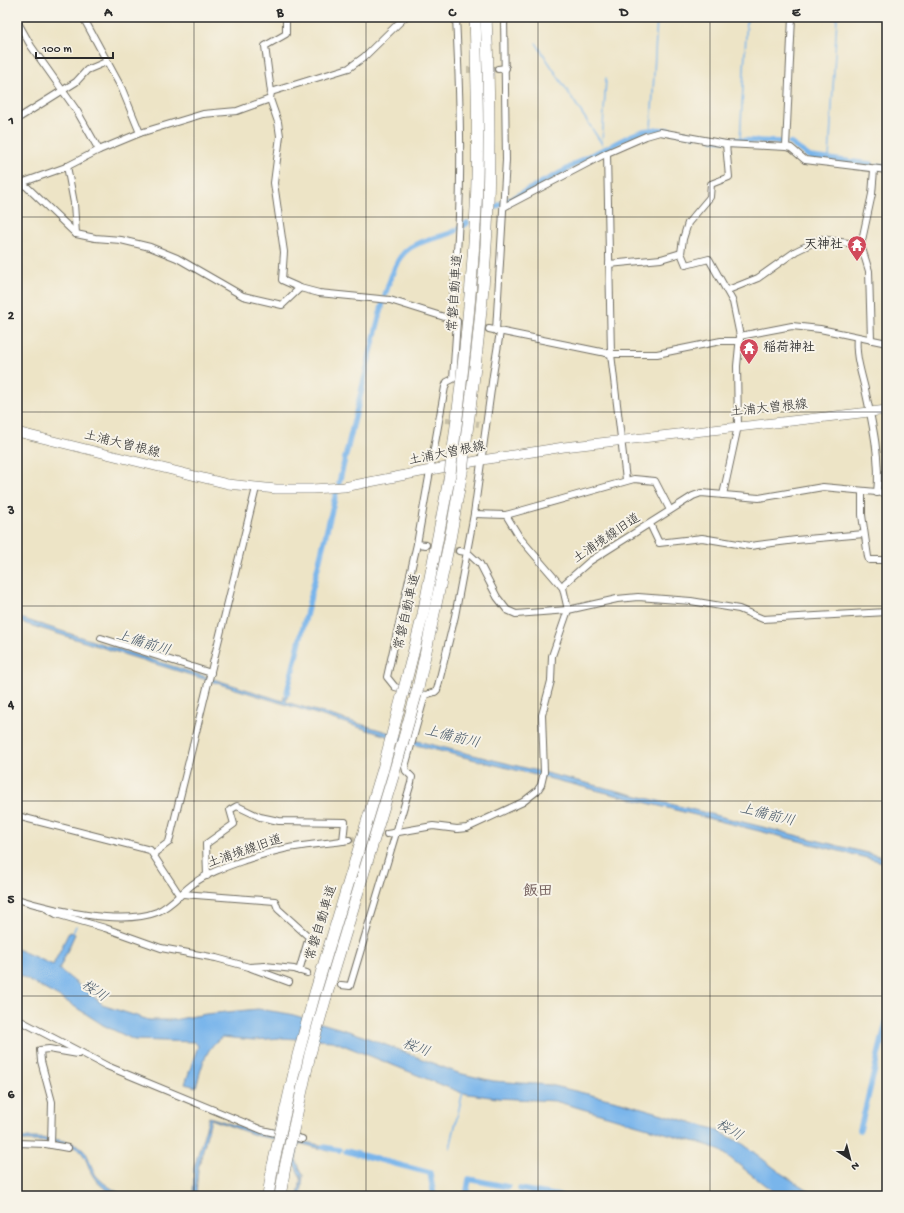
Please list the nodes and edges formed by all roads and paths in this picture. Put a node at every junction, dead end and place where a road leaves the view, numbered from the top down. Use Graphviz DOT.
graph roads {
  1 [pos="84,17"];
  2 [pos="286,17"];
  3 [pos="405,17"];
  4 [pos="456,17"];
  5 [pos="475,17"];
  6 [pos="486,17"];
  7 [pos="504,17"];
  8 [pos="792,17"];
  9 [pos="17,21"];
  10 [pos="106,62"];
  11 [pos="506,68"];
  12 [pos="498,69"];
  13 [pos="466,70"];
  14 [pos="459,71"];
  15 [pos="62,90"];
  16 [pos="271,92"];
  17 [pos="270,99"];
  18 [pos="17,119"];
  19 [pos="140,133"];
  20 [pos="726,144"];
  21 [pos="786,147"];
  22 [pos="99,150"];
  23 [pos="607,153"];
  24 [pos="68,166"];
  25 [pos="874,170"];
  26 [pos="887,170"];
  27 [pos="18,182"];
  28 [pos="504,207"];
  29 [pos="76,234"];
  30 [pos="861,245"];
  31 [pos="681,253"];
  32 [pos="610,264"];
  33 [pos="300,288"];
  34 [pos="728,290"];
  35 [pos="450,319"];
  36 [pos="491,330"];
  37 [pos="857,337"];
  38 [pos="740,338"];
  39 [pos="871,340"];
  40 [pos="887,343"];
  41 [pos="612,354"];
  42 [pos="467,385"];
  43 [pos="887,410"];
  44 [pos="869,411"];
  45 [pos="479,424"];
  46 [pos="487,425"];
  47 [pos="738,426"];
  48 [pos="17,432"];
  49 [pos="622,440"];
  50 [pos="482,460"];
  51 [pos="430,470"];
  52 [pos="626,480"];
  53 [pos="256,488"];
  54 [pos="862,491"];
  55 [pos="877,493"];
  56 [pos="887,494"];
  57 [pos="723,495"];
  58 [pos="670,510"];
  59 [pos="474,514"];
  60 [pos="506,515"];
  61 [pos="650,524"];
  62 [pos="864,534"];
  63 [pos="417,544"];
  64 [pos="426,545"];
  65 [pos="459,551"];
  66 [pos="467,552"];
  67 [pos="887,560"];
  68 [pos="563,588"];
  69 [pos="568,610"];
  70 [pos="887,612"];
  71 [pos="101,638"];
  72 [pos="211,674"];
  73 [pos="422,691"];
  74 [pos="17,816"];
  75 [pos="396,833"];
  76 [pos="387,834"];
  77 [pos="153,854"];
  78 [pos="207,876"];
  79 [pos="181,895"];
  80 [pos="17,899"];
  81 [pos="42,907"];
  82 [pos="249,967"];
  83 [pos="299,971"];
  84 [pos="307,973"];
  85 [pos="289,982"];
  86 [pos="341,985"];
  87 [pos="17,1019"];
  88 [pos="80,1054"];
  89 [pos="302,1139"];
  90 [pos="17,1143"];
  91 [pos="51,1145"];
  92 [pos="68,1148"];
  93 [pos="268,1196"];
  94 [pos="280,1196"];
  1 -- 10 [label="street"];
  2 -- 16 [label="street"];
  3 -- 16 [label="street"];
  4 -- 14 [label="street"];
  5 -- 42 [label="highway, 常磐自動車道"];
  6 -- 36 [label="highway, 常磐自動車道"];
  7 -- 11 [label="street"];
  8 -- 21 [label="street"];
  9 -- 15 [label="street"];
  10 -- 15 [label="street"];
  10 -- 19 [label="street"];
  11 -- 12 [label="street"];
  11 -- 28 [label="street"];
  13 -- 14 [label="street"];
  14 -- 35 [label="street"];
  15 -- 18 [label="street"];
  15 -- 22 [label="street"];
  16 -- 17 [label="street"];
  17 -- 19 [label="street"];
  17 -- 33 [label="street"];
  19 -- 22 [label="street"];
  20 -- 21 [label="street"];
  20 -- 23 [label="street"];
  20 -- 31 [label="street"];
  21 -- 25 [label="street"];
  22 -- 24 [label="street"];
  23 -- 28 [label="street"];
  23 -- 32 [label="street"];
  24 -- 27 [label="street"];
  24 -- 29 [label="street"];
  25 -- 26 [label="street"];
  25 -- 30 [label="street"];
  27 -- 29 [label="street"];
  28 -- 36 [label="street"];
  29 -- 33 [label="street"];
  30 -- 34 [label="street"];
  30 -- 39 [label="street"];
  31 -- 32 [label="street"];
  31 -- 34 [label="street"];
  32 -- 41 [label="street"];
  33 -- 35 [label="street"];
  34 -- 38 [label="street"];
  35 -- 51 [label="street"];
  36 -- 41 [label="street"];
  36 -- 42 [label="highway, 常磐自動車道"];
  36 -- 46 [label="street"];
  37 -- 38 [label="street"];
  37 -- 39 [label="street"];
  37 -- 44 [label="street"];
  38 -- 41 [label="street"];
  38 -- 47 [label="street"];
  39 -- 40 [label="street"];
  41 -- 49 [label="street"];
  42 -- 73 [label="highway, 常磐自動車道, bridge"];
  42 -- 93 [label="highway, 常磐自動車道, bridge"];
  43 -- 44 [label="main road, 土浦大曽根線"];
  44 -- 47 [label="main road, 土浦大曽根線"];
  44 -- 55 [label="street"];
  45 -- 46 [label="street"];
  46 -- 50 [label="street"];
  47 -- 49 [label="main road, 土浦大曽根線"];
  47 -- 57 [label="street"];
  48 -- 53 [label="main road, 土浦大曽根線"];
  49 -- 50 [label="main road, 土浦大曽根線"];
  49 -- 52 [label="street"];
  50 -- 51 [label="main road, 土浦大曽根線"];
  50 -- 59 [label="street"];
  51 -- 53 [label="main road, 土浦大曽根線"];
  51 -- 63 [label="street"];
  52 -- 58 [label="street"];
  52 -- 60 [label="street"];
  53 -- 72 [label="street"];
  54 -- 55 [label="street, 土浦境線旧道"];
  54 -- 57 [label="street, 土浦境線旧道"];
  54 -- 62 [label="street"];
  55 -- 56 [label="street, 土浦境線旧道"];
  57 -- 58 [label="street, 土浦境線旧道"];
  58 -- 61 [label="street, 土浦境線旧道"];
  59 -- 60 [label="street"];
  59 -- 66 [label="street"];
  60 -- 68 [label="street"];
  61 -- 62 [label="street"];
  61 -- 68 [label="street, 土浦境線旧道"];
  62 -- 67 [label="street"];
  63 -- 64 [label="street"];
  63 -- 73 [label="street"];
  65 -- 66 [label="street"];
  66 -- 69 [label="street"];
  66 -- 73 [label="street"];
  68 -- 69 [label="street"];
  69 -- 70 [label="street"];
  69 -- 75 [label="street"];
  71 -- 72 [label="street"];
  72 -- 77 [label="street"];
  73 -- 75 [label="street"];
  73 -- 94 [label="highway, 常磐自動車道, bridge"];
  74 -- 77 [label="street"];
  75 -- 76 [label="street"];
  75 -- 86 [label="street"];
  77 -- 79 [label="street"];
  78 -- 78 [label="street, 土浦境線旧道"];
  78 -- 79 [label="street, 土浦境線旧道"];
  79 -- 81 [label="street, 土浦境線旧道"];
  79 -- 83 [label="street"];
  80 -- 81 [label="street, 土浦境線旧道"];
  81 -- 82 [label="street"];
  82 -- 83 [label="street"];
  82 -- 85 [label="street"];
  83 -- 84 [label="street"];
  87 -- 88 [label="street"];
  88 -- 89 [label="street"];
  88 -- 91 [label="street"];
  90 -- 91 [label="street"];
  91 -- 92 [label="street"];
}
